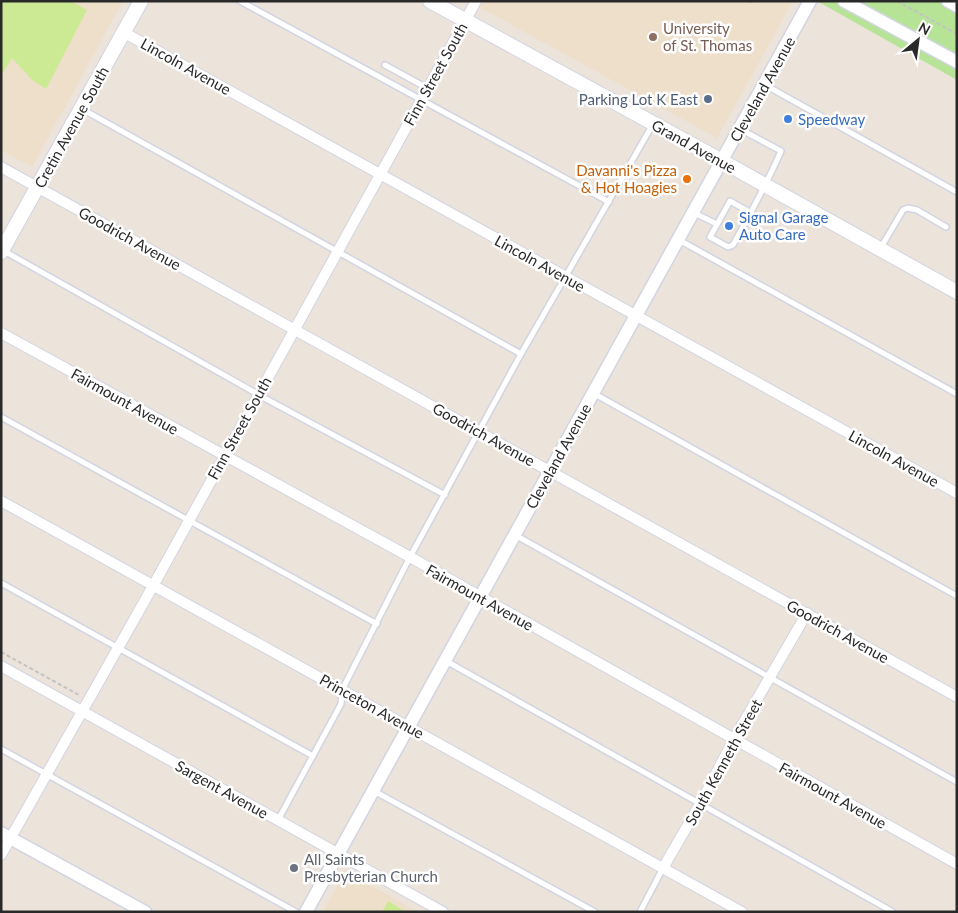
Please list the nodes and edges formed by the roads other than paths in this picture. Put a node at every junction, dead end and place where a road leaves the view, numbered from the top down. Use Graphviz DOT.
graph roads {
  1 [pos="141,1"];
  2 [pos="240,1"];
  3 [pos="430,1"];
  4 [pos="476,1"];
  5 [pos="810,1"];
  6 [pos="844,1"];
  7 [pos="948,1"];
  8 [pos="957,6"];
  9 [pos="465,20"];
  10 [pos="123,32"];
  11 [pos="957,62"];
  12 [pos="384,65"];
  13 [pos="765,85"];
  14 [pos="428,88"];
  15 [pos="422,99"];
  16 [pos="81,109"];
  17 [pos="653,124"];
  18 [pos="740,129"];
  19 [pos="722,161"];
  20 [pos="1,167"];
  21 [pos="380,174"];
  22 [pos="766,186"];
  23 [pos="37,187"];
  24 [pos="957,192"];
  25 [pos="609,202"];
  26 [pos="693,213"];
  27 [pos="751,213"];
  28 [pos="717,224"];
  29 [pos="946,227"];
  30 [pos="679,240"];
  31 [pos="880,249"];
  32 [pos="2,251"];
  33 [pos="338,251"];
  34 [pos="565,276"];
  35 [pos="957,292"];
  36 [pos="636,316"];
  37 [pos="294,329"];
  38 [pos="1,334"];
  39 [pos="522,354"];
  40 [pos="593,393"];
  41 [pos="957,394"];
  42 [pos="258,395"];
  43 [pos="1,417"];
  44 [pos="480,432"];
  45 [pos="224,456"];
  46 [pos="550,470"];
  47 [pos="957,493"];
  48 [pos="445,495"];
  49 [pos="1,501"];
  50 [pos="190,520"];
  51 [pos="515,535"];
  52 [pos="410,557"];
  53 [pos="1,583"];
  54 [pos="153,586"];
  55 [pos="957,596"];
  56 [pos="480,597"];
  57 [pos="807,613"];
  58 [pos="377,624"];
  59 [pos="117,648"];
  60 [pos="445,661"];
  61 [pos="1,666"];
  62 [pos="770,677"];
  63 [pos="342,690"];
  64 [pos="957,697"];
  65 [pos="83,710"];
  66 [pos="409,726"];
  67 [pos="734,739"];
  68 [pos="1,749"];
  69 [pos="313,756"];
  70 [pos="46,773"];
  71 [pos="957,782"];
  72 [pos="373,790"];
  73 [pos="700,804"];
  74 [pos="277,820"];
  75 [pos="6,836"];
  76 [pos="339,853"];
  77 [pos="1,855"];
  78 [pos="957,864"];
  79 [pos="664,868"];
  80 [pos="145,912"];
  81 [pos="296,912"];
  82 [pos="306,912"];
  83 [pos="443,912"];
  84 [pos="595,912"];
  85 [pos="640,912"];
  86 [pos="742,912"];
  87 [pos="893,912"];
  1 -- 10 [label="main road, Cretin Avenue South"];
  2 -- 15 [label="lane"];
  3 -- 9 [label="main road, Grand Avenue"];
  4 -- 9 [label="street, Finn Street South"];
  5 -- 13 [label="street, Cleveland Avenue"];
  6 -- 11 [label="street"];
  7 -- 8 [label="street"];
  9 -- 14 [label="street, Finn Street South"];
  9 -- 17 [label="main road, Grand Avenue"];
  10 -- 16 [label="main road, Cretin Avenue South"];
  10 -- 21 [label="street, Lincoln Avenue"];
  12 -- 14 [label="lane"];
  13 -- 18 [label="street, Cleveland Avenue"];
  13 -- 24 [label="lane"];
  14 -- 15 [label="street, Finn Street South"];
  15 -- 21 [label="street, Finn Street South"];
  15 -- 25 [label="lane"];
  16 -- 23 [label="main road, Cretin Avenue South"];
  16 -- 33 [label="lane"];
  17 -- 19 [label="main road, Grand Avenue"];
  17 -- 25 [label="lane"];
  18 -- 19 [label="street, Cleveland Avenue"];
  18 -- 22 [label="lane"];
  19 -- 22 [label="main road, Grand Avenue"];
  19 -- 26 [label="street, Cleveland Avenue"];
  20 -- 23 [label="street, Goodrich Avenue"];
  21 -- 33 [label="street, Finn Street South"];
  21 -- 34 [label="street, Lincoln Avenue"];
  22 -- 27 [label="lane"];
  22 -- 31 [label="main road, Grand Avenue"];
  23 -- 32 [label="main road, Cretin Avenue South"];
  23 -- 37 [label="street, Goodrich Avenue"];
  25 -- 34 [label="lane"];
  26 -- 28 [label="lane"];
  26 -- 30 [label="street, Cleveland Avenue"];
  27 -- 28 [label="lane"];
  27 -- 28 [label="lane"];
  29 -- 31 [label="lane"];
  30 -- 36 [label="street, Cleveland Avenue"];
  30 -- 41 [label="lane"];
  31 -- 35 [label="main road, Grand Avenue"];
  32 -- 42 [label="lane"];
  33 -- 37 [label="street, Finn Street South"];
  33 -- 39 [label="lane"];
  34 -- 36 [label="street, Lincoln Avenue"];
  34 -- 39 [label="lane"];
  36 -- 40 [label="street, Cleveland Avenue"];
  36 -- 47 [label="street, Lincoln Avenue"];
  37 -- 42 [label="street, Finn Street South"];
  37 -- 44 [label="street, Goodrich Avenue"];
  38 -- 45 [label="street, Fairmount Avenue"];
  39 -- 44 [label="lane"];
  40 -- 46 [label="street, Cleveland Avenue"];
  40 -- 55 [label="lane"];
  42 -- 45 [label="street, Finn Street South"];
  42 -- 48 [label="lane"];
  43 -- 50 [label="lane"];
  44 -- 46 [label="street, Goodrich Avenue"];
  44 -- 48 [label="lane"];
  45 -- 50 [label="street, Finn Street South"];
  45 -- 52 [label="street, Fairmount Avenue"];
  46 -- 51 [label="street, Cleveland Avenue"];
  46 -- 57 [label="street, Goodrich Avenue"];
  48 -- 52 [label="lane"];
  49 -- 54 [label="street, Princeton Avenue"];
  50 -- 54 [label="street, Finn Street South"];
  50 -- 58 [label="lane"];
  51 -- 56 [label="street, Cleveland Avenue"];
  51 -- 62 [label="lane"];
  52 -- 56 [label="street, Fairmount Avenue"];
  52 -- 58 [label="lane"];
  53 -- 59 [label="lane"];
  54 -- 59 [label="street, Finn Street South"];
  54 -- 63 [label="street, Princeton Avenue"];
  56 -- 60 [label="street, Cleveland Avenue"];
  56 -- 67 [label="street, Fairmount Avenue"];
  57 -- 62 [label="street, South Kenneth Street"];
  57 -- 64 [label="street, Goodrich Avenue"];
  58 -- 63 [label="lane"];
  59 -- 65 [label="street, Finn Street South"];
  59 -- 69 [label="lane"];
  60 -- 66 [label="street, Cleveland Avenue"];
  60 -- 73 [label="lane"];
  61 -- 65 [label="street, Sargent Avenue"];
  62 -- 67 [label="street, South Kenneth Street"];
  62 -- 71 [label="lane"];
  63 -- 66 [label="street, Princeton Avenue"];
  63 -- 69 [label="lane"];
  65 -- 70 [label="street, Finn Street South"];
  65 -- 74 [label="street, Sargent Avenue"];
  66 -- 72 [label="street, Cleveland Avenue"];
  66 -- 79 [label="street, Princeton Avenue"];
  67 -- 73 [label="street, South Kenneth Street"];
  67 -- 78 [label="street, Fairmount Avenue"];
  68 -- 70 [label="lane"];
  69 -- 74 [label="lane"];
  70 -- 75 [label="street, Finn Street South"];
  70 -- 81 [label="lane"];
  72 -- 76 [label="street, Cleveland Avenue"];
  72 -- 84 [label="lane"];
  73 -- 79 [label="street, South Kenneth Street"];
  73 -- 87 [label="lane"];
  74 -- 76 [label="street, Sargent Avenue"];
  75 -- 77 [label="street, Finn Street South"];
  75 -- 80 [label="street"];
  76 -- 82 [label="street, Cleveland Avenue"];
  76 -- 83 [label="street, Sargent Avenue"];
  79 -- 85 [label="lane, South Kenneth Street"];
  79 -- 86 [label="street, Princeton Avenue"];
}
